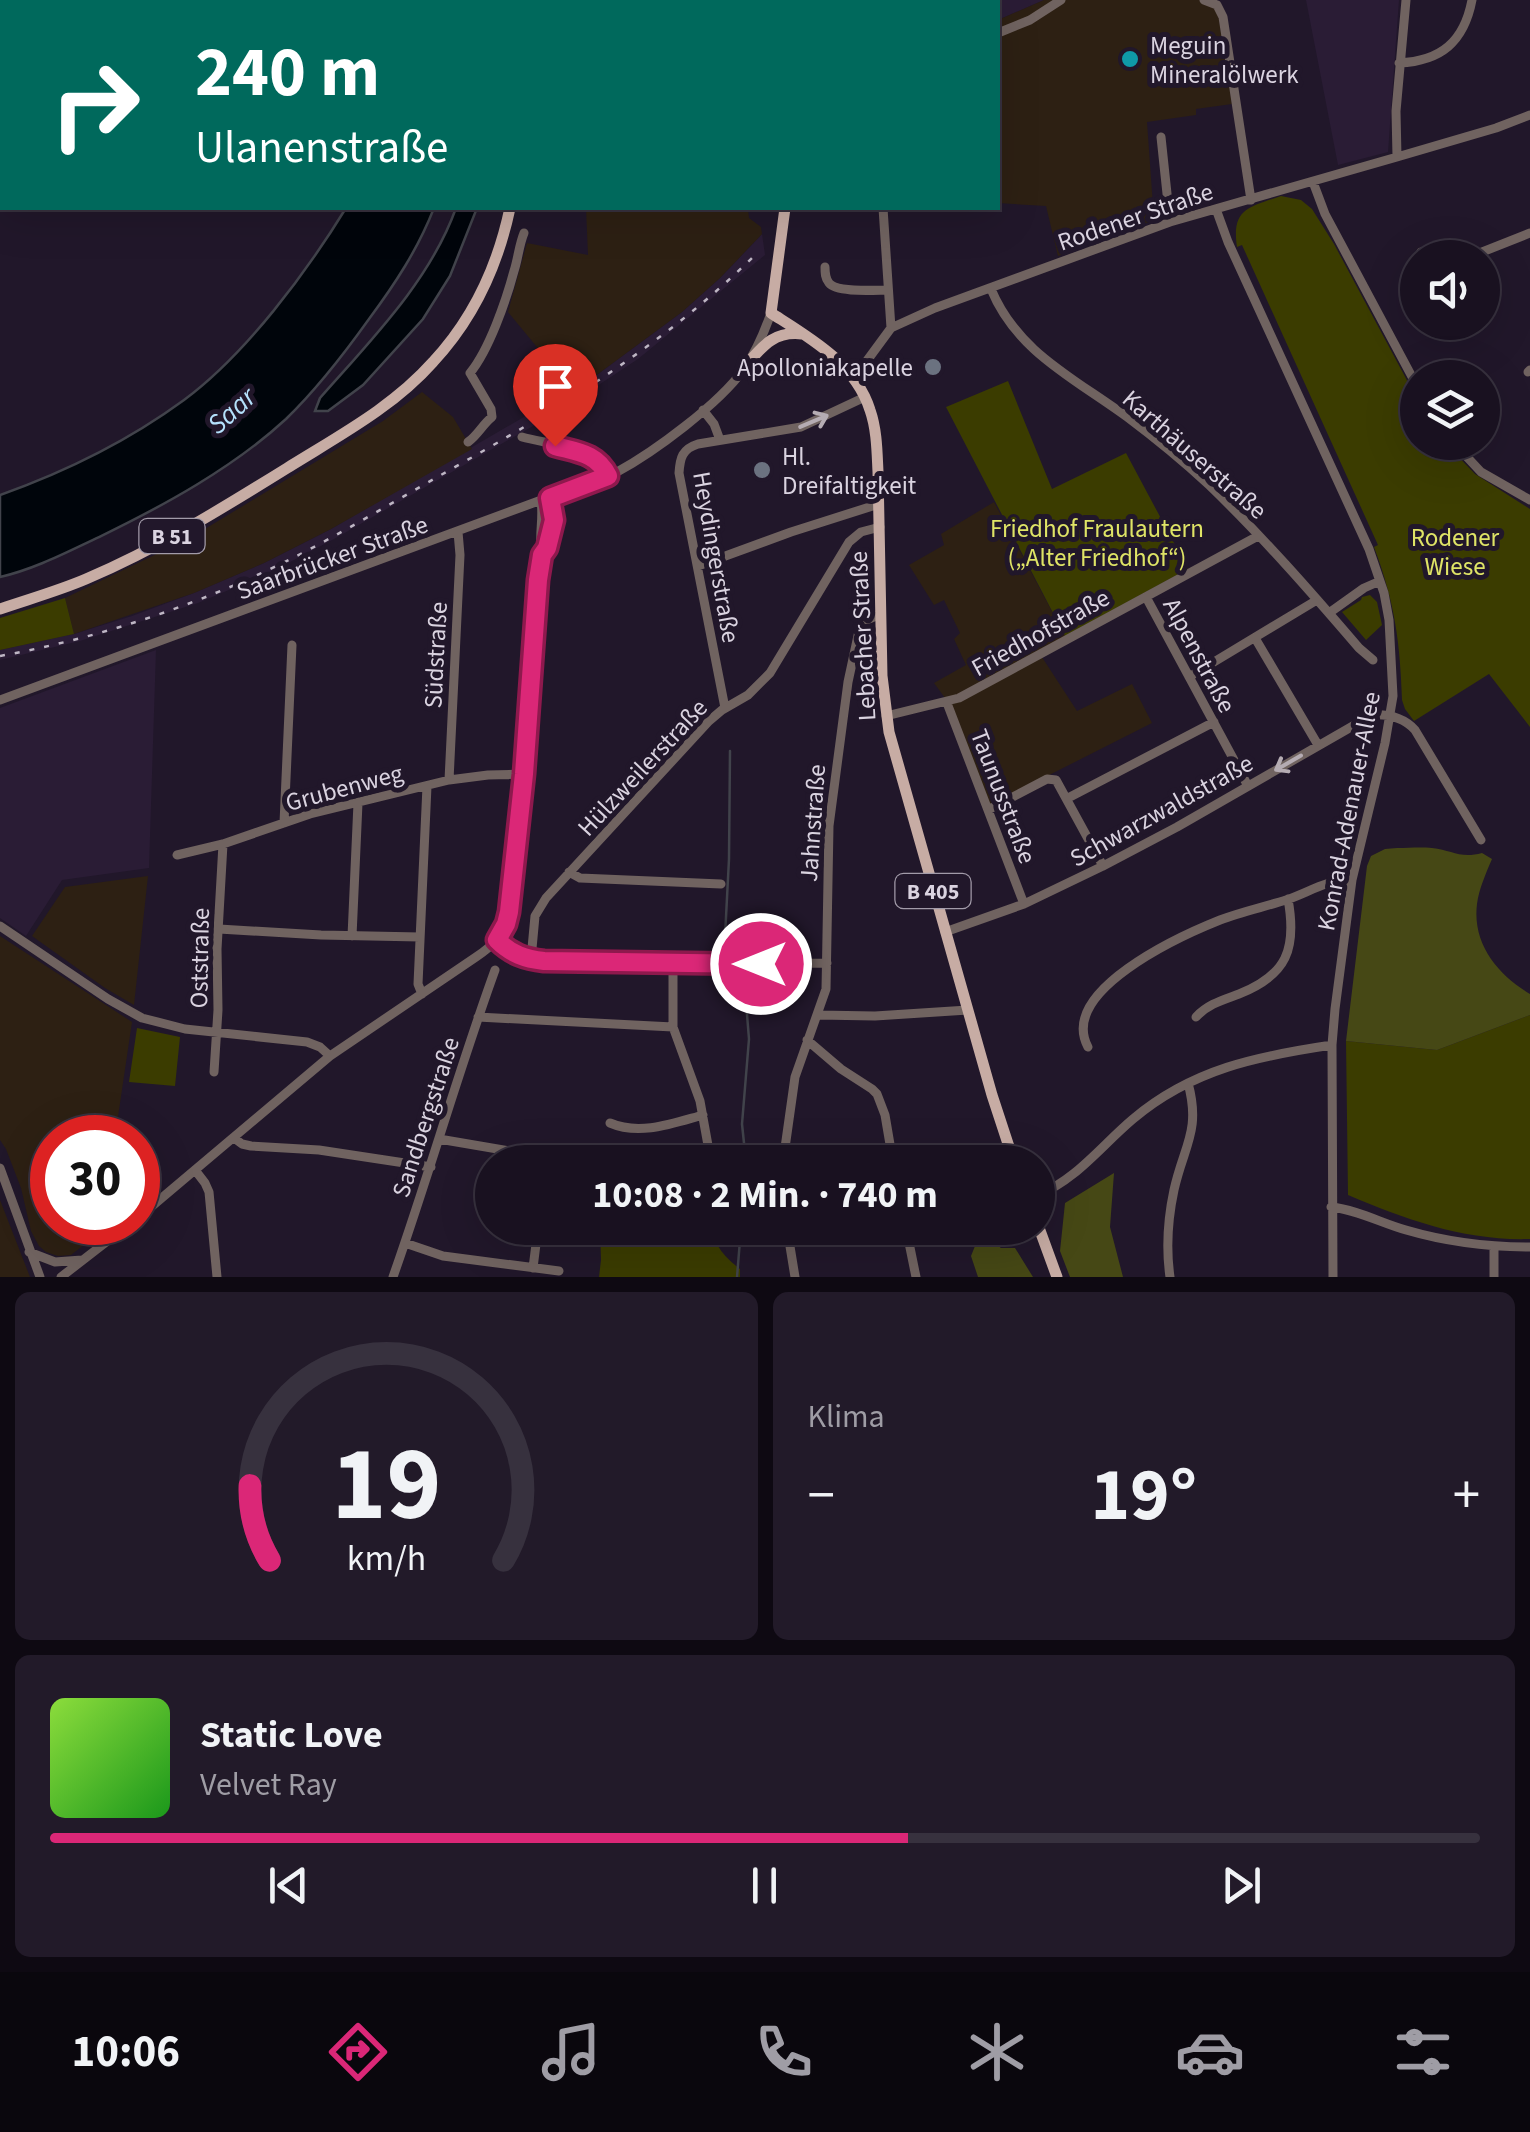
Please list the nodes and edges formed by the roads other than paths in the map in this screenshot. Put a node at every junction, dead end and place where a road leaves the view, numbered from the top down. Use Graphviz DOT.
graph roads {
  1 [pos="1061,0"];
  2 [pos="1204,0"];
  3 [pos="1406,0"];
  4 [pos="1472,0"];
  5 [pos="1000,33"];
  6 [pos="1399,63"];
  7 [pos="1530,115"];
  8 [pos="1162,137"];
  9 [pos="1397,158"];
  10 [pos="1312,182"];
  11 [pos="1251,200"];
  12 [pos="1216,209"];
  13 [pos="509,210"];
  14 [pos="785,210"];
  15 [pos="883,210"];
  16 [pos="1170,222"];
  17 [pos="524,232"];
  18 [pos="1530,234"];
  19 [pos="1500,245"];
  20 [pos="825,267"];
  21 [pos="991,288"];
  22 [pos="888,290"];
  23 [pos="771,313"];
  24 [pos="891,328"];
  25 [pos="804,334"];
  26 [pos="1403,360"];
  27 [pos="748,362"];
  28 [pos="852,375"];
  29 [pos="865,397"];
  30 [pos="703,410"];
  31 [pos="522,437"];
  32 [pos="720,440"];
  33 [pos="468,442"];
  34 [pos="1470,460"];
  35 [pos="608,476"];
  36 [pos="546,499"];
  37 [pos="1530,500"];
  38 [pos="879,504"];
  39 [pos="880,527"];
  40 [pos="458,532"];
  41 [pos="1258,536"];
  42 [pos="698,566"];
  43 [pos="1380,581"];
  44 [pos="1146,596"];
  45 [pos="1316,600"];
  46 [pos="0,608"];
  47 [pos="881,614"];
  48 [pos="1329,614"];
  49 [pos="1255,638"];
  50 [pos="292,645"];
  51 [pos="1373,660"];
  52 [pos="1189,677"];
  53 [pos="0,700"];
  54 [pos="947,703"];
  55 [pos="725,708"];
  56 [pos="886,716"];
  57 [pos="1390,716"];
  58 [pos="1214,722"];
  59 [pos="1318,745"];
  60 [pos="524,774"];
  61 [pos="448,780"];
  62 [pos="427,786"];
  63 [pos="1248,786"];
  64 [pos="1068,798"];
  65 [pos="358,802"];
  66 [pos="988,810"];
  67 [pos="284,822"];
  68 [pos="1481,840"];
  69 [pos="223,844"];
  70 [pos="177,855"];
  71 [pos="1103,866"];
  72 [pos="569,872"];
  73 [pos="1352,880"];
  74 [pos="721,884"];
  75 [pos="1288,899"];
  76 [pos="1024,904"];
  77 [pos="0,926"];
  78 [pos="219,929"];
  79 [pos="945,932"];
  80 [pos="352,936"];
  81 [pos="420,937"];
  82 [pos="497,940"];
  83 [pos="531,959"];
  84 [pos="674,964"];
  85 [pos="828,964"];
  86 [pos="495,970"];
  87 [pos="422,994"];
  88 [pos="968,1010"];
  89 [pos="818,1015"];
  90 [pos="478,1017"];
  91 [pos="1196,1017"];
  92 [pos="673,1027"];
  93 [pos="217,1032"];
  94 [pos="807,1040"];
  95 [pos="1332,1045"];
  96 [pos="1088,1047"];
  97 [pos="330,1056"];
  98 [pos="214,1072"];
  99 [pos="1188,1082"];
  100 [pos="703,1114"];
  101 [pos="610,1122"];
  102 [pos="234,1138"];
  103 [pos="439,1139"];
  104 [pos="708,1145"];
  105 [pos="785,1145"];
  106 [pos="890,1145"];
  107 [pos="1009,1145"];
  108 [pos="475,1146"];
  109 [pos="430,1167"];
  110 [pos="0,1168"];
  111 [pos="195,1170"];
  112 [pos="1055,1188"];
  113 [pos="160,1199"];
  114 [pos="1331,1207"];
  115 [pos="405,1243"];
  116 [pos="103,1245"];
  117 [pos="536,1245"];
  118 [pos="790,1245"];
  119 [pos="909,1245"];
  120 [pos="1046,1245"];
  121 [pos="1494,1246"];
  122 [pos="1530,1247"];
  123 [pos="29,1252"];
  124 [pos="84,1260"];
  125 [pos="533,1268"];
  126 [pos="559,1271"];
  127 [pos="40,1277"];
  128 [pos="62,1277"];
  129 [pos="217,1277"];
  130 [pos="394,1277"];
  131 [pos="795,1277"];
  132 [pos="916,1277"];
  133 [pos="1058,1277"];
  134 [pos="1170,1277"];
  135 [pos="1333,1277"];
  136 [pos="1494,1277"];
  1 -- 5 [label="street"];
  2 -- 11 [label="street"];
  3 -- 6 [label="street"];
  4 -- 6 [label="street"];
  6 -- 9 [label="street"];
  7 -- 9 [label="street, Rodener Straße"];
  8 -- 16 [label="street"];
  9 -- 10 [label="street, Rodener Straße"];
  10 -- 11 [label="street, Rodener Straße"];
  10 -- 26 [label="street"];
  11 -- 12 [label="street, Rodener Straße"];
  12 -- 16 [label="street, Rodener Straße"];
  12 -- 43 [label="street, Konrad-Adenauer-Allee"];
  13 -- 46 [label="main road, B 51"];
  14 -- 23 [label="main road"];
  15 -- 22 [label="street"];
  16 -- 21 [label="street, Rodener Straße"];
  17 -- 33 [label="street"];
  18 -- 19 [label="street"];
  20 -- 22 [label="street"];
  21 -- 24 [label="street, Rodener Straße"];
  21 -- 41 [label="street, Karthäuserstraße"];
  22 -- 24 [label="street"];
  23 -- 25 [label="main road, B 405"];
  23 -- 27 [label="street, Saarbrücker Straße"];
  24 -- 28 [label="street"];
  25 -- 27 [label="main road"];
  25 -- 28 [label="main road, B 405"];
  27 -- 30 [label="street, Saarbrücker Straße"];
  28 -- 29 [label="main road, Lebacher Straße / B 405"];
  32 -- 29 [label="street, one-way"];
  29 -- 38 [label="main road, Lebacher Straße / B 405"];
  30 -- 32 [label="street"];
  30 -- 35 [label="street, Saarbrücker Straße"];
  31 -- 35 [label="street"];
  32 -- 42 [label="street, Heydingerstraße"];
  34 -- 37 [label="street"];
  35 -- 36 [label="street, Saarbrücker Straße"];
  36 -- 40 [label="street, Saarbrücker Straße"];
  36 -- 60 [label="street"];
  38 -- 39 [label="main road, Lebacher Straße / B 405"];
  38 -- 42 [label="street"];
  39 -- 47 [label="main road, Lebacher Straße / B 405"];
  39 -- 55 [label="street, Hülzweilerstraße"];
  40 -- 53 [label="street, Saarbrücker Straße"];
  40 -- 61 [label="street, Südstraße"];
  41 -- 44 [label="street, Friedhofstraße"];
  41 -- 45 [label="street, Karthäuserstraße"];
  42 -- 55 [label="street, Heydingerstraße"];
  43 -- 48 [label="street"];
  43 -- 57 [label="street, Konrad-Adenauer-Allee"];
  44 -- 52 [label="street, Alpenstraße"];
  44 -- 54 [label="street, Friedhofstraße"];
  45 -- 48 [label="street, Karthäuserstraße"];
  45 -- 49 [label="street"];
  47 -- 56 [label="main road, Lebacher Straße / B 405"];
  47 -- 85 [label="street, Jahnstraße"];
  48 -- 51 [label="street, Karthäuserstraße"];
  49 -- 52 [label="street"];
  49 -- 59 [label="street"];
  50 -- 67 [label="street"];
  52 -- 58 [label="street, Alpenstraße"];
  54 -- 56 [label="street, Friedhofstraße"];
  54 -- 66 [label="street, Taunusstraße"];
  55 -- 72 [label="street, Hülzweilerstraße"];
  56 -- 79 [label="main road, Lebacher Straße / B 405"];
  57 -- 59 [label="street, Schwarzwaldstraße"];
  57 -- 68 [label="street"];
  57 -- 73 [label="street, Konrad-Adenauer-Allee"];
  58 -- 63 [label="street, Alpenstraße"];
  58 -- 64 [label="street"];
  59 -- 63 [label="street, Schwarzwaldstraße, one-way"];
  60 -- 61 [label="street, Grubenweg"];
  60 -- 82 [label="street"];
  61 -- 62 [label="street, Grubenweg"];
  62 -- 65 [label="street, Grubenweg"];
  62 -- 81 [label="street"];
  63 -- 71 [label="street, Schwarzwaldstraße"];
  64 -- 66 [label="street"];
  64 -- 71 [label="street"];
  65 -- 67 [label="street, Grubenweg"];
  65 -- 80 [label="street"];
  66 -- 76 [label="street, Taunusstraße"];
  67 -- 69 [label="street, Grubenweg"];
  69 -- 70 [label="street, Grubenweg"];
  69 -- 78 [label="street, Oststraße"];
  71 -- 76 [label="street, Schwarzwaldstraße"];
  72 -- 74 [label="street"];
  72 -- 83 [label="street, Hülzweilerstraße"];
  73 -- 75 [label="street"];
  73 -- 95 [label="street, Konrad-Adenauer-Allee"];
  75 -- 91 [label="street"];
  75 -- 96 [label="street"];
  76 -- 79 [label="street, Schwarzwaldstraße"];
  77 -- 93 [label="street"];
  78 -- 80 [label="street"];
  78 -- 93 [label="street, Oststraße"];
  79 -- 88 [label="main road, Lebacher Straße / B 405"];
  80 -- 81 [label="street"];
  81 -- 87 [label="street"];
  82 -- 83 [label="street"];
  82 -- 87 [label="street"];
  83 -- 84 [label="street"];
  84 -- 85 [label="street"];
  84 -- 92 [label="street"];
  85 -- 89 [label="street, Jahnstraße"];
  86 -- 90 [label="street, Sandbergstraße"];
  87 -- 97 [label="street"];
  88 -- 89 [label="street"];
  88 -- 107 [label="main road, Lebacher Straße / B 405"];
  89 -- 94 [label="street, Jahnstraße"];
  90 -- 92 [label="street"];
  90 -- 103 [label="street, Sandbergstraße"];
  92 -- 100 [label="street"];
  93 -- 97 [label="street"];
  93 -- 98 [label="street, Oststraße"];
  94 -- 105 [label="street, Jahnstraße"];
  94 -- 106 [label="street"];
  95 -- 99 [label="street"];
  95 -- 114 [label="street, Konrad-Adenauer-Allee"];
  97 -- 102 [label="street"];
  99 -- 112 [label="street"];
  99 -- 134 [label="street"];
  100 -- 101 [label="street"];
  100 -- 104 [label="street"];
  102 -- 109 [label="street"];
  102 -- 111 [label="street"];
  103 -- 108 [label="street"];
  103 -- 109 [label="street, Sandbergstraße"];
  109 -- 115 [label="street, Sandbergstraße"];
  110 -- 123 [label="street"];
  111 -- 113 [label="street"];
  111 -- 129 [label="street"];
  114 -- 121 [label="street"];
  114 -- 135 [label="street, Konrad-Adenauer-Allee"];
  115 -- 125 [label="street"];
  115 -- 130 [label="street, Sandbergstraße"];
  116 -- 124 [label="street"];
  117 -- 125 [label="street"];
  118 -- 131 [label="street"];
  119 -- 132 [label="street"];
  120 -- 133 [label="main road"];
  121 -- 122 [label="street"];
  121 -- 136 [label="street"];
  123 -- 124 [label="street"];
  123 -- 127 [label="street"];
  124 -- 128 [label="street"];
  125 -- 126 [label="street"];
}
